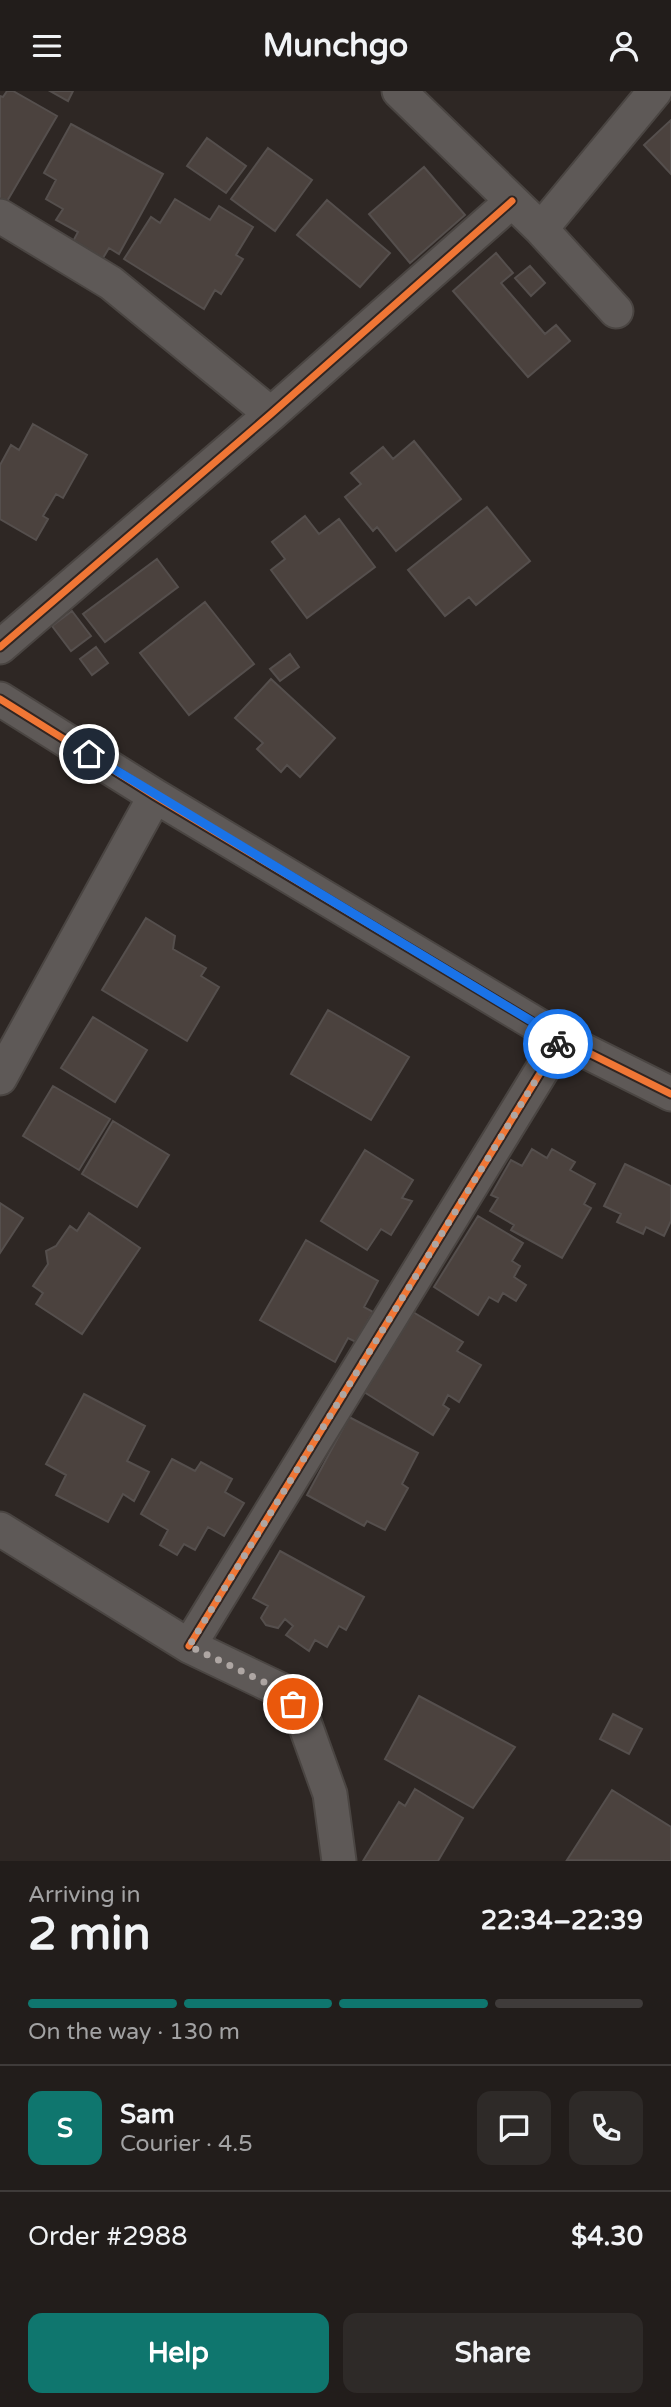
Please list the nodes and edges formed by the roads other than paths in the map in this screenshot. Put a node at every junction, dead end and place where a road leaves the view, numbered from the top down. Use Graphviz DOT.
graph roads {
  1 [pos="399,91"];
  2 [pos="655,91"];
  3 [pos="512,201"];
  4 [pos="0,216"];
  5 [pos="541,229"];
  6 [pos="616,311"];
  7 [pos="271,414"];
  8 [pos="0,647"];
  9 [pos="0,699"];
  10 [pos="155,796"];
  11 [pos="561,1039"];
  12 [pos="0,1079"];
  13 [pos="671,1094"];
  14 [pos="0,1529"];
  15 [pos="189,1646"];
  16 [pos="339,1861"];
  1 -- 3 [label="street"];
  2 -- 5 [label="street"];
  3 -- 5 [label="street"];
  3 -- 7 [label="street"];
  4 -- 7 [label="street"];
  5 -- 6 [label="street"];
  7 -- 8 [label="street"];
  9 -- 10 [label="street"];
  10 -- 11 [label="street"];
  10 -- 12 [label="street"];
  11 -- 13 [label="street"];
  11 -- 15 [label="street"];
  14 -- 15 [label="street"];
  15 -- 16 [label="street"];
}
